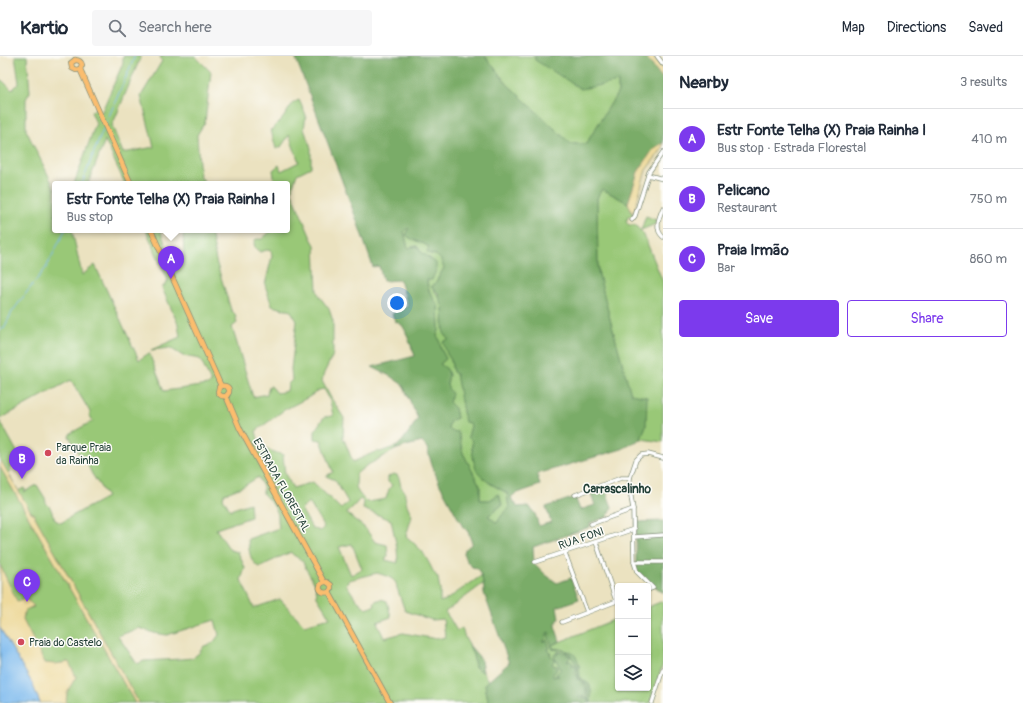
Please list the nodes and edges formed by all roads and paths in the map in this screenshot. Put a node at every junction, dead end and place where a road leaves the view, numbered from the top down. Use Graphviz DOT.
graph roads {
  1 [pos="657,56"];
  2 [pos="74,58"];
  3 [pos="663,64"];
  4 [pos="80,69"];
  5 [pos="663,152"];
  6 [pos="648,175"];
  7 [pos="663,179"];
  8 [pos="130,181"];
  9 [pos="663,208"];
  10 [pos="632,220"];
  11 [pos="152,233"];
  12 [pos="663,239"];
  13 [pos="663,458"];
  14 [pos="630,478"];
  15 [pos="575,494"];
  16 [pos="633,509"];
  17 [pos="591,524"];
  18 [pos="634,529"];
  19 [pos="663,535"];
  20 [pos="634,537"];
  21 [pos="596,542"];
  22 [pos="564,553"];
  23 [pos="535,562"];
  24 [pos="634,562"];
  25 [pos="663,562"];
  26 [pos="324,582"];
  27 [pos="648,583"];
  28 [pos="329,592"];
  29 [pos="615,595"];
  30 [pos="615,602"];
  31 [pos="587,612"];
  32 [pos="562,622"];
  33 [pos="663,669"];
  34 [pos="390,703"];
  35 [pos="652,703"];
  1 -- 3 [label="street"];
  2 -- 4 [label="main road"];
  2 -- 4 [label="main road"];
  4 -- 8 [label="main road"];
  5 -- 6 [label="street"];
  6 -- 7 [label="street"];
  6 -- 10 [label="street"];
  9 -- 12 [label="street"];
  11 -- 26 [label="main road, ESTRADA FLORESTAL"];
  13 -- 14 [label="street"];
  14 -- 15 [label="street"];
  14 -- 16 [label="street"];
  16 -- 17 [label="street"];
  16 -- 18 [label="street"];
  18 -- 20 [label="street"];
  18 -- 21 [label="street, RUA FONI"];
  19 -- 20 [label="street"];
  20 -- 24 [label="street"];
  21 -- 22 [label="street, RUA FONI"];
  21 -- 29 [label="street"];
  22 -- 23 [label="street, RUA FONI"];
  22 -- 31 [label="street"];
  24 -- 25 [label="street"];
  24 -- 27 [label="street"];
  26 -- 28 [label="main road"];
  26 -- 28 [label="main road"];
  28 -- 34 [label="main road"];
  30 -- 31 [label="street"];
  31 -- 32 [label="street"];
  33 -- 35 [label="street"];
}
